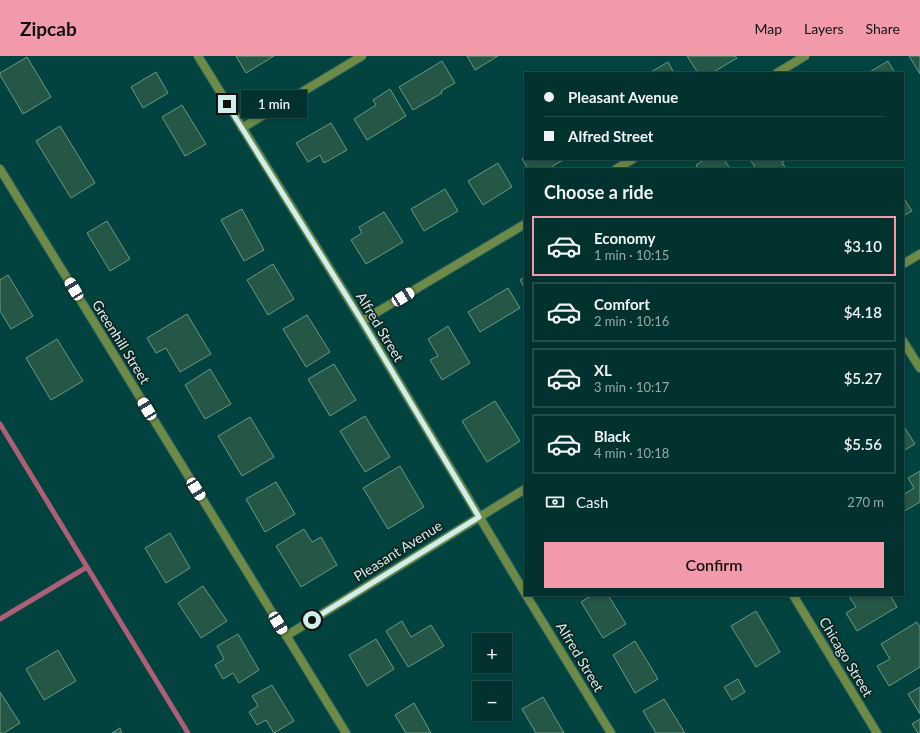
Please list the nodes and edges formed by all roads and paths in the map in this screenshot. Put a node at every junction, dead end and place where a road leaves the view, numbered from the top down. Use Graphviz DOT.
graph roads {
  1 [pos="198,56"];
  2 [pos="362,56"];
  3 [pos="805,56"];
  4 [pos="779,72"];
  5 [pos="242,128"];
  6 [pos="631,160"];
  7 [pos="618,168"];
  8 [pos="0,169"];
  9 [pos="524,225"];
  10 [pos="920,254"];
  11 [pos="904,263"];
  12 [pos="362,321"];
  13 [pos="904,343"];
  14 [pos="920,368"];
  15 [pos="524,490"];
  16 [pos="479,517"];
  17 [pos="524,591"];
  18 [pos="527,596"];
  19 [pos="794,596"];
  20 [pos="286,636"];
  21 [pos="346,733"];
  22 [pos="611,733"];
  23 [pos="877,733"];
  1 -- 5 [label="street, Alfred Street"];
  2 -- 5 [label="street"];
  3 -- 4 [label="street"];
  5 -- 12 [label="street, Alfred Street"];
  6 -- 7 [label="street"];
  8 -- 20 [label="street, Greenhill Street"];
  9 -- 12 [label="street"];
  10 -- 11 [label="street"];
  12 -- 16 [label="street, Alfred Street"];
  13 -- 14 [label="street"];
  15 -- 16 [label="street, Pleasant Avenue"];
  16 -- 17 [label="street, Alfred Street"];
  16 -- 20 [label="street, Pleasant Avenue"];
  18 -- 22 [label="street, Alfred Street"];
  19 -- 23 [label="street, Chicago Street"];
  20 -- 21 [label="street, Greenhill Street"];
}
